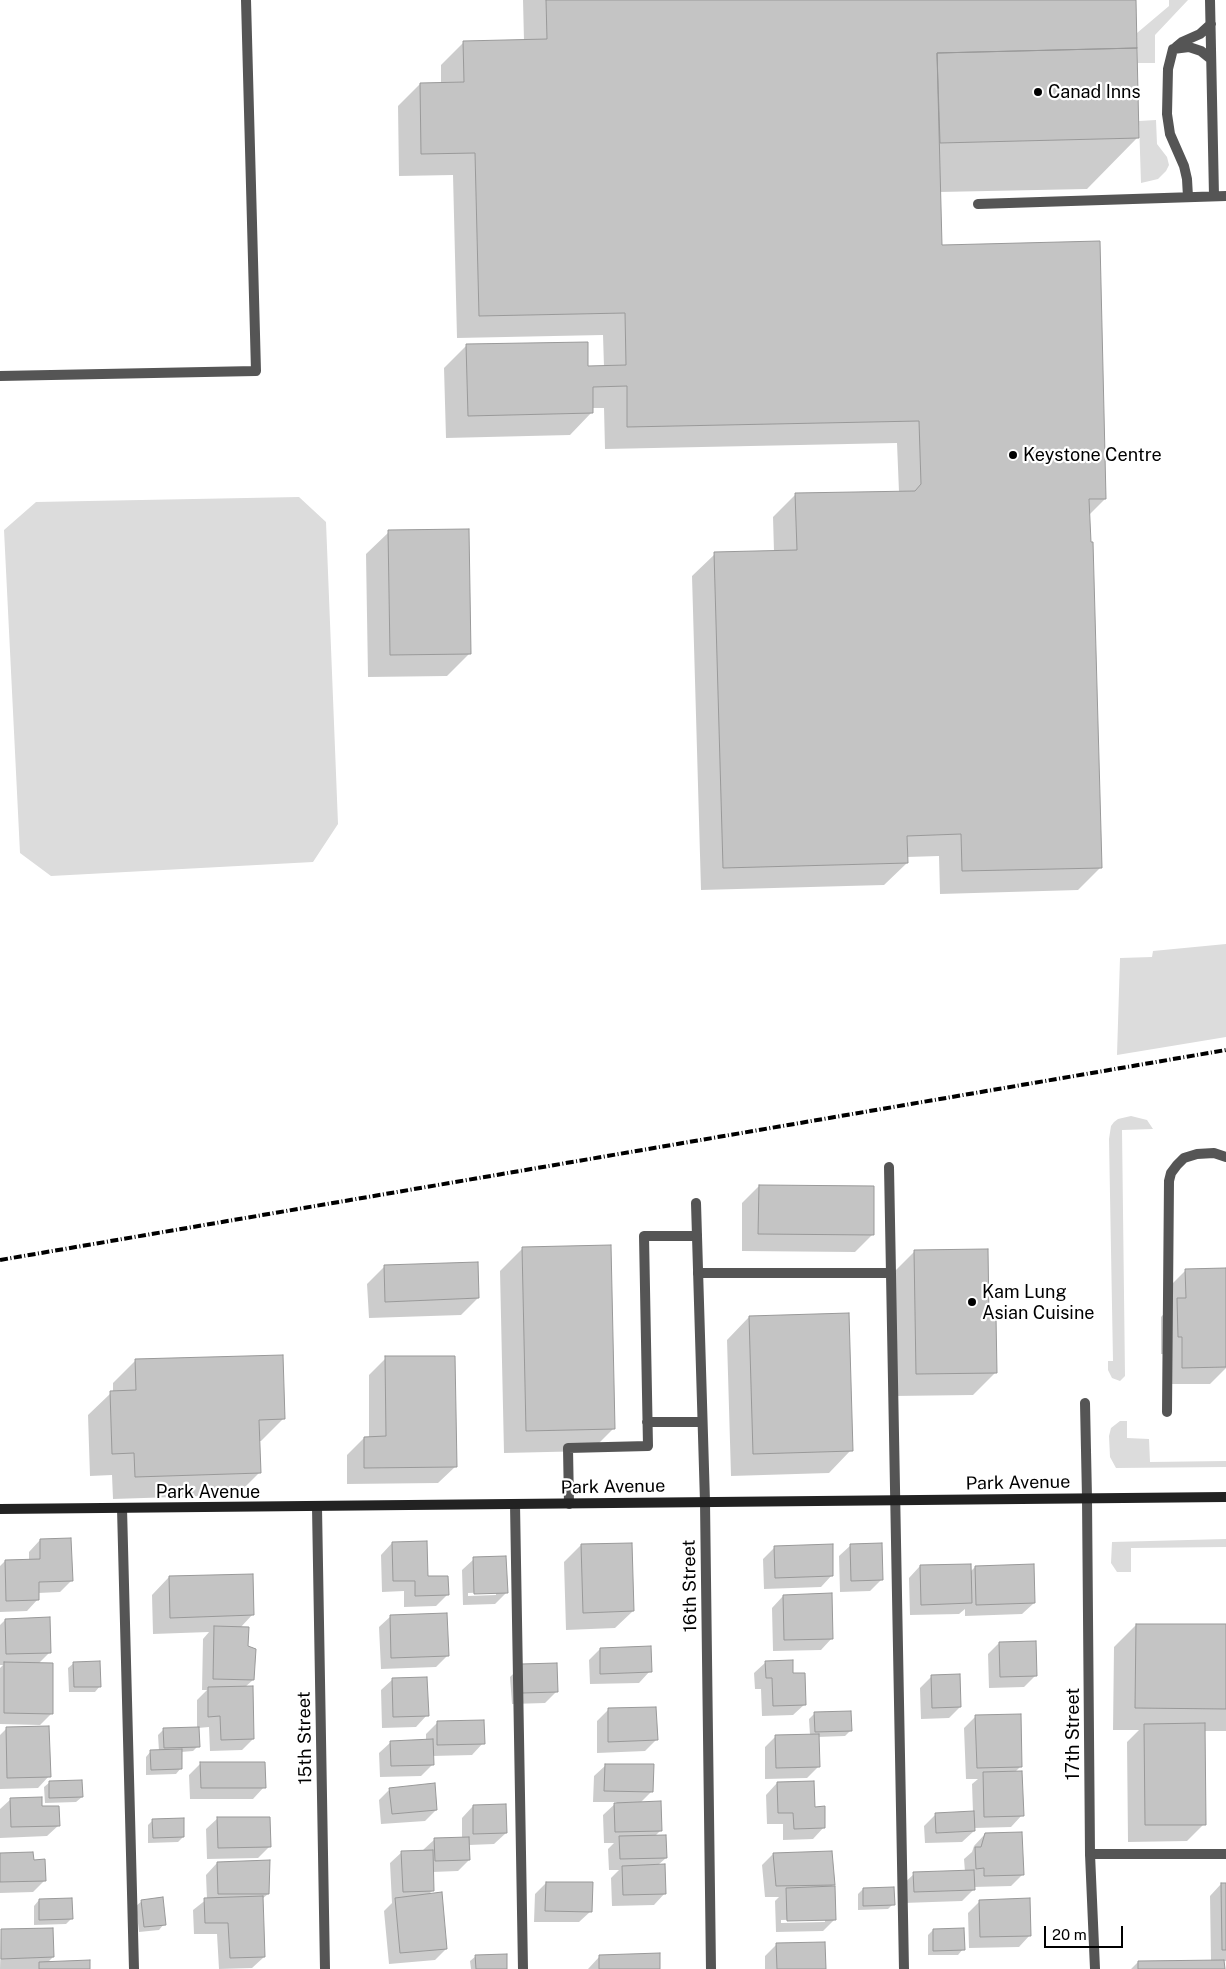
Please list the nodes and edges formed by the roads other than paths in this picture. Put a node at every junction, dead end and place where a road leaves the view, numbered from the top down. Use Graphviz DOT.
graph roads {
  1 [pos="246,0"];
  2 [pos="1210,0"];
  3 [pos="1211,24"];
  4 [pos="1173,49"];
  5 [pos="1211,59"];
  6 [pos="1214,196"];
  7 [pos="1226,196"];
  8 [pos="1188,197"];
  9 [pos="978,204"];
  10 [pos="0,376"];
  11 [pos="1226,1157"];
  12 [pos="888,1167"];
  13 [pos="696,1203"];
  14 [pos="697,1236"];
  15 [pos="698,1273"];
  16 [pos="891,1273"];
  17 [pos="1086,1403"];
  18 [pos="1167,1412"];
  19 [pos="648,1422"];
  20 [pos="702,1422"];
  21 [pos="1226,1497"];
  22 [pos="1087,1498"];
  23 [pos="896,1500"];
  24 [pos="705,1502"];
  25 [pos="515,1504"];
  26 [pos="569,1504"];
  27 [pos="317,1507"];
  28 [pos="122,1508"];
  29 [pos="0,1509"];
  30 [pos="1090,1854"];
  31 [pos="1226,1854"];
  32 [pos="134,1969"];
  33 [pos="326,1969"];
  34 [pos="523,1969"];
  35 [pos="711,1969"];
  36 [pos="904,1969"];
  37 [pos="1095,1969"];
  1 -- 10 [label="street"];
  2 -- 3 [label="street"];
  3 -- 4 [label="street"];
  3 -- 5 [label="street"];
  4 -- 5 [label="street"];
  4 -- 8 [label="street"];
  5 -- 6 [label="street"];
  6 -- 7 [label="street"];
  6 -- 8 [label="street"];
  8 -- 9 [label="street"];
  11 -- 18 [label="street"];
  12 -- 16 [label="street"];
  13 -- 14 [label="street, 16th Street"];
  14 -- 15 [label="street, 16th Street"];
  14 -- 19 [label="street"];
  15 -- 16 [label="street"];
  15 -- 20 [label="street, 16th Street"];
  16 -- 23 [label="street"];
  17 -- 22 [label="street, 17th Street"];
  19 -- 20 [label="street"];
  19 -- 26 [label="street"];
  20 -- 24 [label="street, 16th Street"];
  21 -- 22 [label="street, Park Avenue"];
  22 -- 23 [label="street, Park Avenue"];
  22 -- 30 [label="street, 17th Street"];
  23 -- 24 [label="street, Park Avenue"];
  23 -- 36 [label="street"];
  24 -- 26 [label="street, Park Avenue"];
  24 -- 35 [label="street, 16th Street"];
  25 -- 26 [label="street, Park Avenue"];
  25 -- 27 [label="street, Park Avenue"];
  25 -- 34 [label="street"];
  27 -- 28 [label="street, Park Avenue"];
  27 -- 33 [label="street, 15th Street"];
  28 -- 29 [label="street, Park Avenue"];
  28 -- 32 [label="street"];
  30 -- 31 [label="street"];
  30 -- 37 [label="street, 17th Street"];
}
